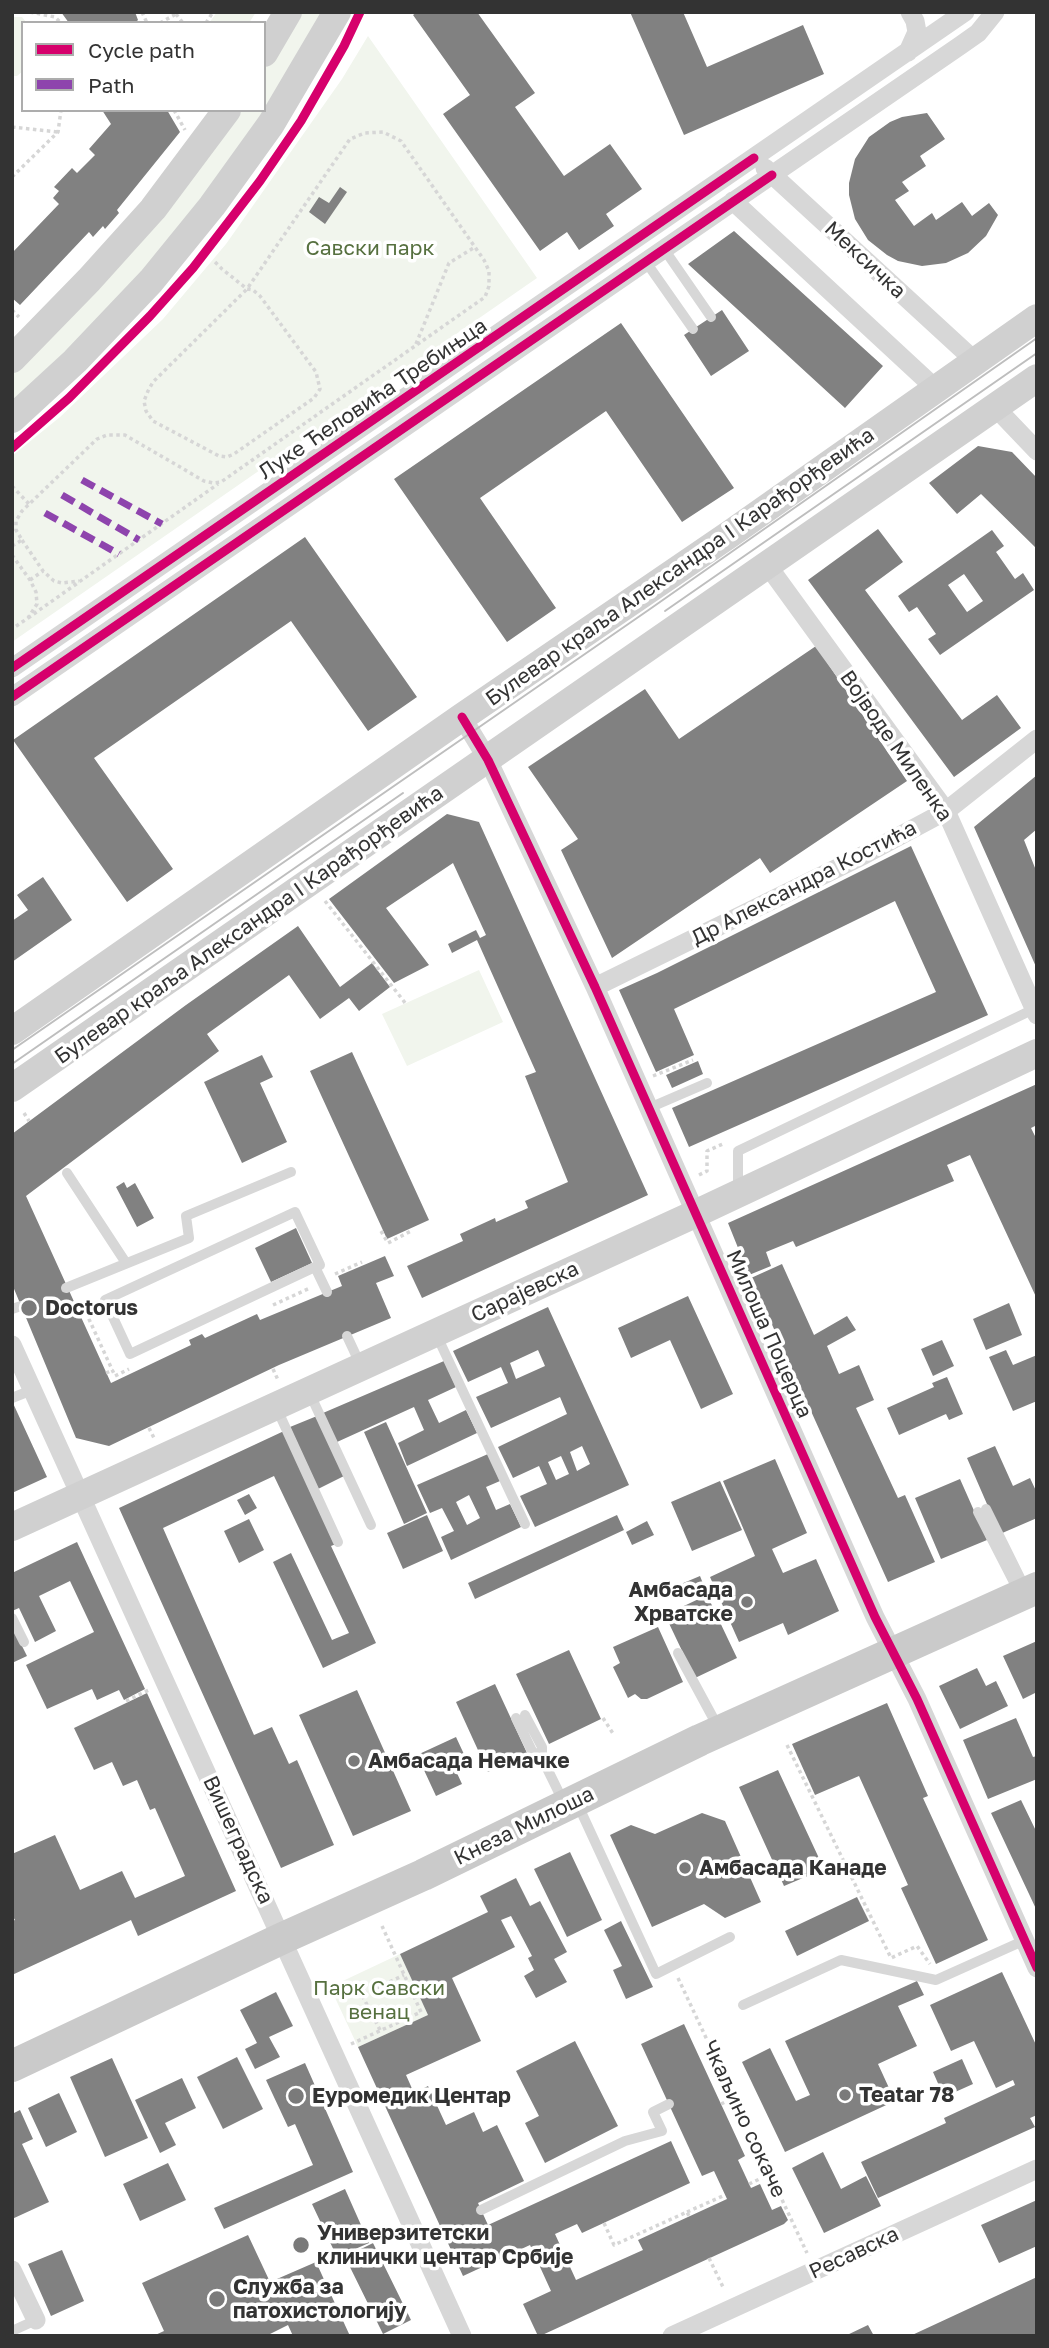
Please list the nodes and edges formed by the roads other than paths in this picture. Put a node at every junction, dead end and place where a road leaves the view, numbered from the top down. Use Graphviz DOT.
graph roads {
  1 [pos="288,12"];
  2 [pos="337,12"];
  3 [pos="910,12"];
  4 [pos="965,12"];
  5 [pos="985,12"];
  6 [pos="995,12"];
  7 [pos="978,33"];
  8 [pos="266,50"];
  9 [pos="908,52"];
  10 [pos="226,112"];
  11 [pos="754,158"];
  12 [pos="772,175"];
  13 [pos="733,201"];
  14 [pos="664,249"];
  15 [pos="646,262"];
  16 [pos="711,317"];
  17 [pos="1037,318"];
  18 [pos="693,329"];
  19 [pos="12,359"];
  20 [pos="975,361"];
  21 [pos="1037,378"];
  22 [pos="936,390"];
  23 [pos="995,407"];
  24 [pos="12,419"];
  25 [pos="1037,451"];
  26 [pos="768,566"];
  27 [pos="12,668"];
  28 [pos="12,697"];
  29 [pos="462,717"];
  30 [pos="1037,739"];
  31 [pos="488,760"];
  32 [pos="946,811"];
  33 [pos="595,987"];
  34 [pos="1035,1012"];
  35 [pos="18,1025"];
  36 [pos="1037,1053"];
  37 [pos="707,1083"];
  38 [pos="18,1101"];
  39 [pos="649,1108"];
  40 [pos="291,1172"];
  41 [pos="67,1173"];
  42 [pos="738,1194"];
  43 [pos="697,1213"];
  44 [pos="126,1264"];
  45 [pos="313,1269"];
  46 [pos="66,1288"];
  47 [pos="324,1293"];
  48 [pos="436,1333"];
  49 [pos="344,1337"];
  50 [pos="12,1345"];
  51 [pos="358,1368"];
  52 [pos="32,1390"];
  53 [pos="309,1391"];
  54 [pos="277,1394"];
  55 [pos="12,1398"];
  56 [pos="80,1496"];
  57 [pos="982,1511"];
  58 [pos="525,1524"];
  59 [pos="371,1525"];
  60 [pos="12,1527"];
  61 [pos="338,1542"];
  62 [pos="1028,1592"];
  63 [pos="12,1618"];
  64 [pos="24,1642"];
  65 [pos="678,1653"];
  66 [pos="891,1653"];
  67 [pos="521,1716"];
  68 [pos="720,1731"];
  69 [pos="571,1804"];
  70 [pos="730,1937"];
  71 [pos="283,1938"];
  72 [pos="1023,1941"];
  73 [pos="1037,1968"];
  74 [pos="743,2005"];
  75 [pos="12,2066"];
  76 [pos="669,2105"];
  77 [pos="1037,2169"];
  78 [pos="481,2210"];
  79 [pos="442,2230"];
  80 [pos="420,2240"];
  81 [pos="12,2270"];
  82 [pos="36,2320"];
  83 [pos="12,2331"];
  84 [pos="462,2336"];
  85 [pos="672,2336"];
  1 -- 8 [label="main road"];
  2 -- 24 [label="main road"];
  3 -- 9 [label="street"];
  4 -- 9 [label="street, Луке Ћеловића Требињца"];
  5 -- 7 [label="street"];
  6 -- 7 [label="street, Луке Ћеловића Требињца"];
  7 -- 12 [label="street, Луке Ћеловића Требињца"];
  9 -- 11 [label="street, Луке Ћеловића Требињца"];
  10 -- 19 [label="main road"];
  11 -- 12 [label="street, Мексичка"];
  11 -- 27 [label="street, Луке Ћеловића Требињца"];
  12 -- 13 [label="street, Луке Ћеловића Требињца"];
  12 -- 20 [label="street, Мексичка"];
  13 -- 14 [label="street, Луке Ћеловића Требињца"];
  13 -- 22 [label="street"];
  14 -- 15 [label="street, Луке Ћеловића Требињца"];
  14 -- 16 [label="lane"];
  15 -- 18 [label="lane"];
  15 -- 28 [label="street, Луке Ћеловића Требињца"];
  17 -- 20 [label="main road, Булевар краља Александра I Карађорђевића"];
  20 -- 22 [label="main road, Булевар краља Александра I Карађорђевића"];
  21 -- 23 [label="main road, Булевар краља Александра I Карађорђевића"];
  22 -- 29 [label="main road, Булевар краља Александра I Карађорђевића"];
  23 -- 25 [label="street"];
  23 -- 26 [label="main road, Булевар краља Александра I Карађорђевића"];
  26 -- 31 [label="main road, Булевар краља Александра I Карађорђевића"];
  26 -- 32 [label="street, Војводе Миленка"];
  29 -- 31 [label="street, Милоша Поцерца"];
  29 -- 35 [label="main road, Булевар краља Александра I Карађорђевића"];
  30 -- 32 [label="street, Др Александра Костића"];
  31 -- 33 [label="street, Милоша Поцерца"];
  31 -- 38 [label="main road, Булевар краља Александра I Карађорђевића"];
  32 -- 33 [label="street, Др Александра Костића"];
  32 -- 34 [label="street, Војводе Миленка"];
  33 -- 39 [label="street, Милоша Поцерца"];
  34 -- 42 [label="lane"];
  36 -- 42 [label="main road, Сарајевска"];
  37 -- 39 [label="lane"];
  39 -- 43 [label="street, Милоша Поцерца"];
  40 -- 44 [label="lane"];
  41 -- 44 [label="lane"];
  42 -- 43 [label="main road, Сарајевска"];
  43 -- 48 [label="main road, Сарајевска"];
  43 -- 66 [label="street, Милоша Поцерца"];
  44 -- 46 [label="lane"];
  45 -- 45 [label="lane"];
  45 -- 47 [label="lane"];
  48 -- 51 [label="main road, Сарајевска"];
  48 -- 58 [label="lane"];
  49 -- 51 [label="lane"];
  50 -- 52 [label="street, Вишеградска"];
  51 -- 53 [label="main road, Сарајевска"];
  52 -- 55 [label="lane"];
  52 -- 56 [label="street, Вишеградска"];
  53 -- 54 [label="main road, Сарајевска"];
  53 -- 59 [label="lane"];
  54 -- 56 [label="main road, Сарајевска"];
  54 -- 61 [label="lane"];
  56 -- 60 [label="main road, Сарајевска"];
  56 -- 71 [label="street, Вишеградска"];
  57 -- 62 [label="lane"];
  62 -- 66 [label="main road, Кнеза Милоша"];
  63 -- 64 [label="lane"];
  65 -- 68 [label="lane"];
  66 -- 68 [label="main road, Кнеза Милоша"];
  66 -- 72 [label="street, Милоша Поцерца"];
  67 -- 69 [label="lane"];
  68 -- 69 [label="main road, Кнеза Милоша"];
  69 -- 70 [label="lane"];
  69 -- 71 [label="main road, Кнеза Милоша"];
  71 -- 75 [label="main road, Кнеза Милоша"];
  71 -- 80 [label="street, Вишеградска"];
  72 -- 73 [label="street, Милоша Поцерца"];
  72 -- 74 [label="lane"];
  76 -- 78 [label="lane"];
  77 -- 85 [label="street, Ресавска"];
  79 -- 80 [label="lane"];
  80 -- 84 [label="street, Вишеградска"];
  81 -- 82 [label="street"];
  82 -- 83 [label="lane"];
}
